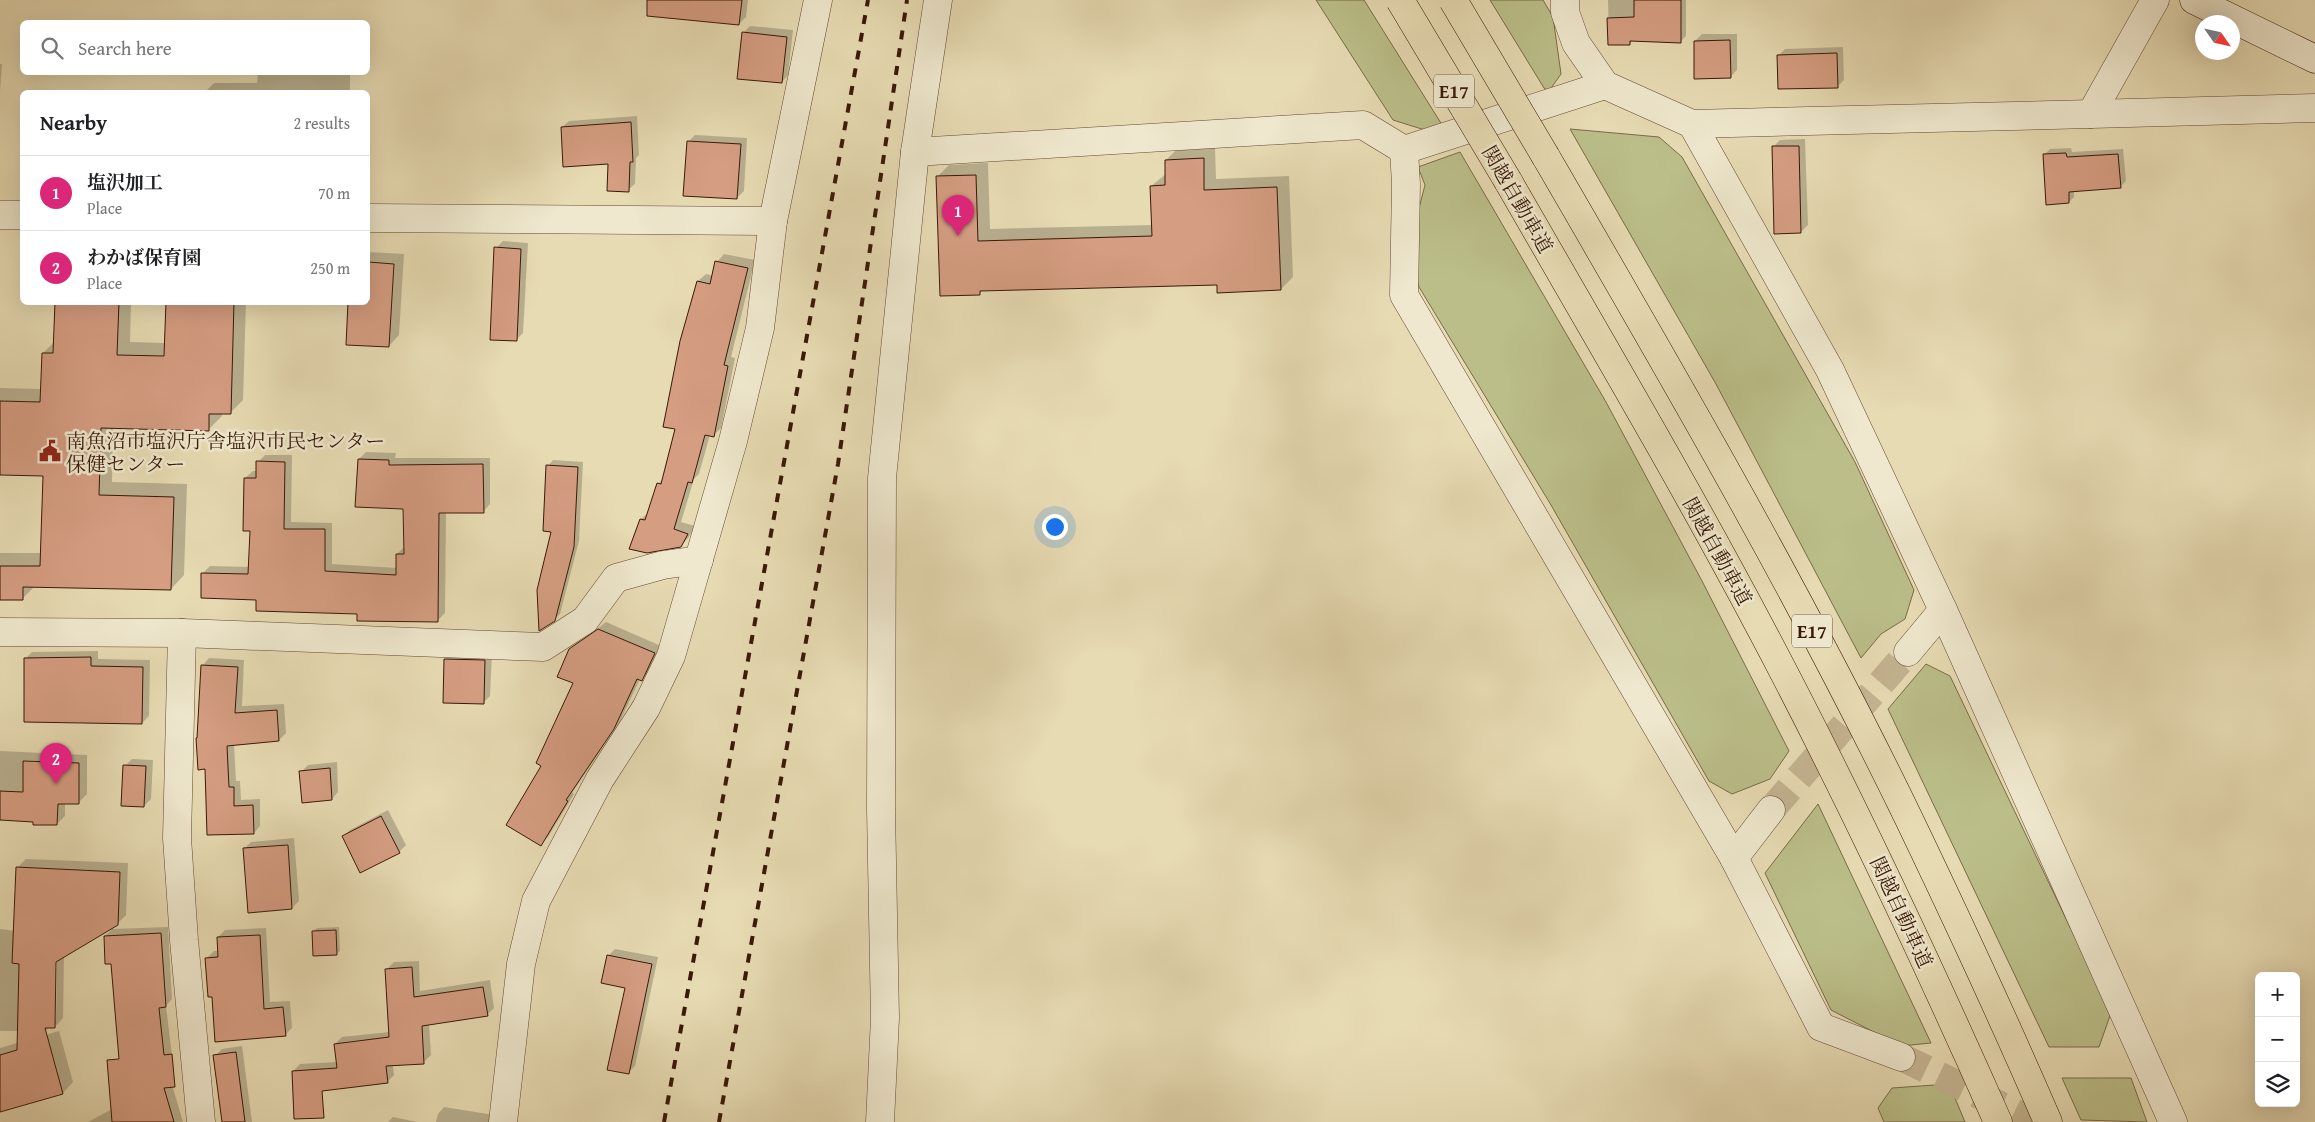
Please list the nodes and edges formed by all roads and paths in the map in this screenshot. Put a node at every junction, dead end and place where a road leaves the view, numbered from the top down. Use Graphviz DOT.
graph roads {
  1 [pos="818,0"];
  2 [pos="938,0"];
  3 [pos="1400,0"];
  4 [pos="1453,0"];
  5 [pos="2156,0"];
  6 [pos="2194,0"];
  7 [pos="1563,4"];
  8 [pos="2315,59"];
  9 [pos="1605,85"];
  10 [pos="2315,108"];
  11 [pos="2091,114"];
  12 [pos="1692,124"];
  13 [pos="1404,150"];
  14 [pos="915,152"];
  15 [pos="0,215"];
  16 [pos="20,215"];
  17 [pos="370,218"];
  18 [pos="773,221"];
  19 [pos="699,560"];
  20 [pos="1943,610"];
  21 [pos="0,632"];
  22 [pos="182,633"];
  23 [pos="1908,652"];
  24 [pos="1771,810"];
  25 [pos="1734,858"];
  26 [pos="1901,1057"];
  27 [pos="201,1122"];
  28 [pos="503,1122"];
  29 [pos="880,1122"];
  30 [pos="1998,1122"];
  31 [pos="2048,1122"];
  32 [pos="2174,1122"];
  1 -- 18 [label="street"];
  2 -- 14 [label="street"];
  3 -- 30 [label="highway, 関越自動車道 / E17, bridge"];
  4 -- 31 [label="highway, E17, bridge"];
  5 -- 11 [label="street"];
  6 -- 8 [label="street"];
  7 -- 9 [label="street"];
  9 -- 12 [label="street"];
  9 -- 13 [label="street"];
  10 -- 11 [label="street"];
  11 -- 12 [label="street"];
  12 -- 20 [label="street"];
  13 -- 14 [label="street"];
  13 -- 25 [label="street"];
  14 -- 29 [label="street"];
  15 -- 16 [label="street"];
  17 -- 18 [label="street"];
  18 -- 19 [label="street"];
  19 -- 22 [label="street"];
  19 -- 28 [label="street"];
  20 -- 23 [label="street"];
  20 -- 32 [label="street"];
  21 -- 22 [label="street"];
  22 -- 27 [label="street"];
  24 -- 25 [label="street"];
  25 -- 26 [label="street"];
}
